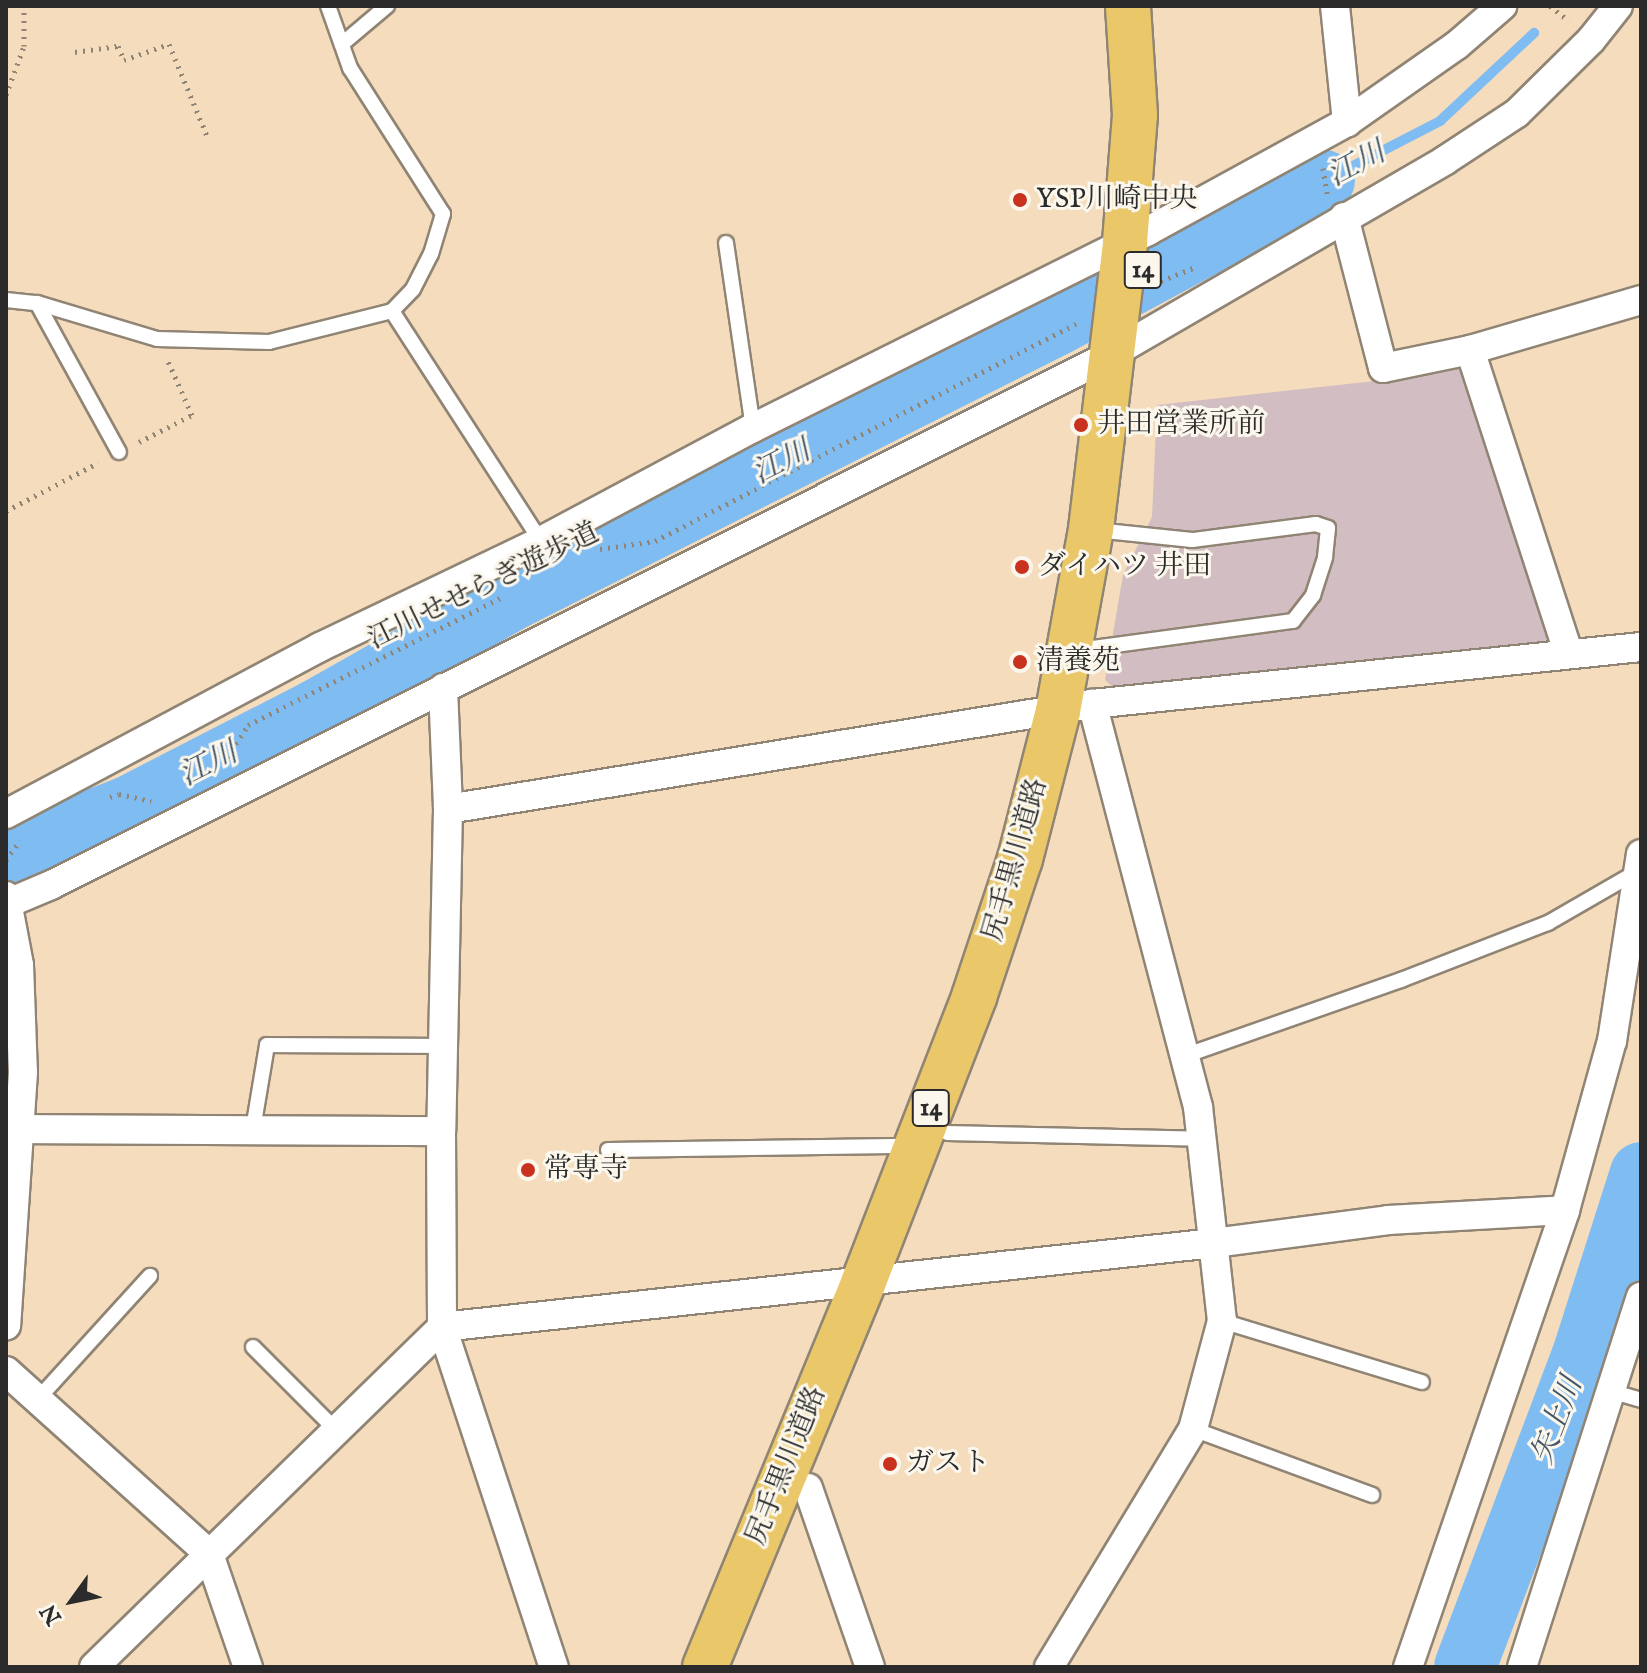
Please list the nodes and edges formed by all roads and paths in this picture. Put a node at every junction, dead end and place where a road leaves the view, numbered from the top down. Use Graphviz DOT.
graph roads {
  1 [pos="24,6"];
  2 [pos="328,6"];
  3 [pos="387,6"];
  4 [pos="1128,6"];
  5 [pos="1148,6"];
  6 [pos="1335,6"];
  7 [pos="1502,6"];
  8 [pos="1618,6"];
  9 [pos="342,44"];
  10 [pos="75,52"];
  11 [pos="6,95"];
  12 [pos="1347,122"];
  13 [pos="208,138"];
  14 [pos="1344,217"];
  15 [pos="1137,237"];
  16 [pos="726,243"];
  17 [pos="6,300"];
  18 [pos="1641,300"];
  19 [pos="37,303"];
  20 [pos="392,311"];
  21 [pos="1079,322"];
  22 [pos="1123,347"];
  23 [pos="1470,350"];
  24 [pos="753,428"];
  25 [pos="119,452"];
  26 [pos="1102,531"];
  27 [pos="541,541"];
  28 [pos="591,553"];
  29 [pos="509,594"];
  30 [pos="1082,647"];
  31 [pos="1641,647"];
  32 [pos="1568,652"];
  33 [pos="443,688"];
  34 [pos="1078,707"];
  35 [pos="221,767"];
  36 [pos="106,798"];
  37 [pos="155,802"];
  38 [pos="448,809"];
  39 [pos="15,825"];
  40 [pos="6,860"];
  41 [pos="1640,862"];
  42 [pos="7,901"];
  43 [pos="445,1046"];
  44 [pos="1184,1056"];
  45 [pos="19,1129"];
  46 [pos="253,1129"];
  47 [pos="441,1131"];
  48 [pos="932,1139"];
  49 [pos="1202,1139"];
  50 [pos="608,1150"];
  51 [pos="1565,1210"];
  52 [pos="1214,1243"];
  53 [pos="150,1276"];
  54 [pos="876,1279"];
  55 [pos="1641,1297"];
  56 [pos="1222,1321"];
  57 [pos="6,1325"];
  58 [pos="442,1327"];
  59 [pos="253,1347"];
  60 [pos="6,1371"];
  61 [pos="1422,1382"];
  62 [pos="1610,1391"];
  63 [pos="37,1400"];
  64 [pos="1641,1400"];
  65 [pos="1193,1429"];
  66 [pos="336,1430"];
  67 [pos="808,1488"];
  68 [pos="1372,1495"];
  69 [pos="209,1554"];
  70 [pos="94,1667"];
  71 [pos="248,1667"];
  72 [pos="554,1667"];
  73 [pos="705,1667"];
  74 [pos="733,1667"];
  75 [pos="870,1667"];
  76 [pos="1049,1667"];
  77 [pos="1408,1667"];
  78 [pos="1522,1667"];
  1 -- 11 [label="path"];
  2 -- 9 [label="lane"];
  3 -- 9 [label="lane"];
  4 -- 15 [label="main road, 尻手黒川道路 / 14"];
  5 -- 15 [label="main road, 尻手黒川道路 / 14"];
  6 -- 12 [label="street"];
  7 -- 12 [label="street"];
  8 -- 14 [label="street"];
  9 -- 20 [label="lane"];
  10 -- 13 [label="path"];
  12 -- 15 [label="street"];
  14 -- 22 [label="street"];
  14 -- 23 [label="street"];
  15 -- 22 [label="main road, 尻手黒川道路 / 14"];
  15 -- 24 [label="street"];
  16 -- 24 [label="lane"];
  17 -- 19 [label="lane"];
  18 -- 23 [label="street"];
  19 -- 20 [label="lane"];
  19 -- 25 [label="lane"];
  20 -- 27 [label="lane"];
  21 -- 28 [label="path, 江川せせらぎ遊歩道"];
  22 -- 26 [label="main road, 尻手黒川道路 / 14"];
  22 -- 33 [label="street"];
  23 -- 32 [label="street"];
  24 -- 27 [label="street"];
  26 -- 30 [label="main road, 尻手黒川道路 / 14"];
  26 -- 30 [label="lane"];
  27 -- 39 [label="street"];
  29 -- 35 [label="path, 江川せせらぎ遊歩道"];
  30 -- 34 [label="main road, 尻手黒川道路 / 14"];
  31 -- 32 [label="street"];
  32 -- 34 [label="street"];
  33 -- 38 [label="street"];
  33 -- 42 [label="street"];
  34 -- 38 [label="street"];
  34 -- 44 [label="street"];
  34 -- 48 [label="main road, 尻手黒川道路 / 14"];
  36 -- 37 [label="path"];
  38 -- 43 [label="street"];
  39 -- 40 [label="path"];
  41 -- 44 [label="lane"];
  41 -- 51 [label="street"];
  42 -- 45 [label="street"];
  43 -- 46 [label="lane"];
  43 -- 47 [label="street"];
  44 -- 49 [label="street"];
  45 -- 46 [label="street"];
  45 -- 57 [label="street"];
  46 -- 47 [label="street"];
  47 -- 58 [label="street"];
  48 -- 49 [label="lane"];
  48 -- 50 [label="lane"];
  48 -- 54 [label="main road, 尻手黒川道路 / 14"];
  49 -- 52 [label="street"];
  51 -- 52 [label="street"];
  51 -- 77 [label="street"];
  52 -- 54 [label="street"];
  52 -- 56 [label="street"];
  53 -- 63 [label="lane"];
  54 -- 58 [label="street"];
  54 -- 67 [label="main road, 尻手黒川道路 / 14"];
  54 -- 73 [label="main road, 尻手黒川道路 / 14"];
  55 -- 62 [label="street"];
  56 -- 61 [label="lane"];
  56 -- 65 [label="street"];
  58 -- 66 [label="street"];
  58 -- 72 [label="street"];
  59 -- 66 [label="lane"];
  60 -- 63 [label="street"];
  62 -- 64 [label="lane"];
  62 -- 78 [label="street"];
  63 -- 69 [label="street"];
  65 -- 68 [label="lane"];
  65 -- 76 [label="street"];
  66 -- 69 [label="street"];
  67 -- 74 [label="main road, 尻手黒川道路 / 14"];
  67 -- 75 [label="street"];
  69 -- 70 [label="street"];
  69 -- 71 [label="street"];
}
